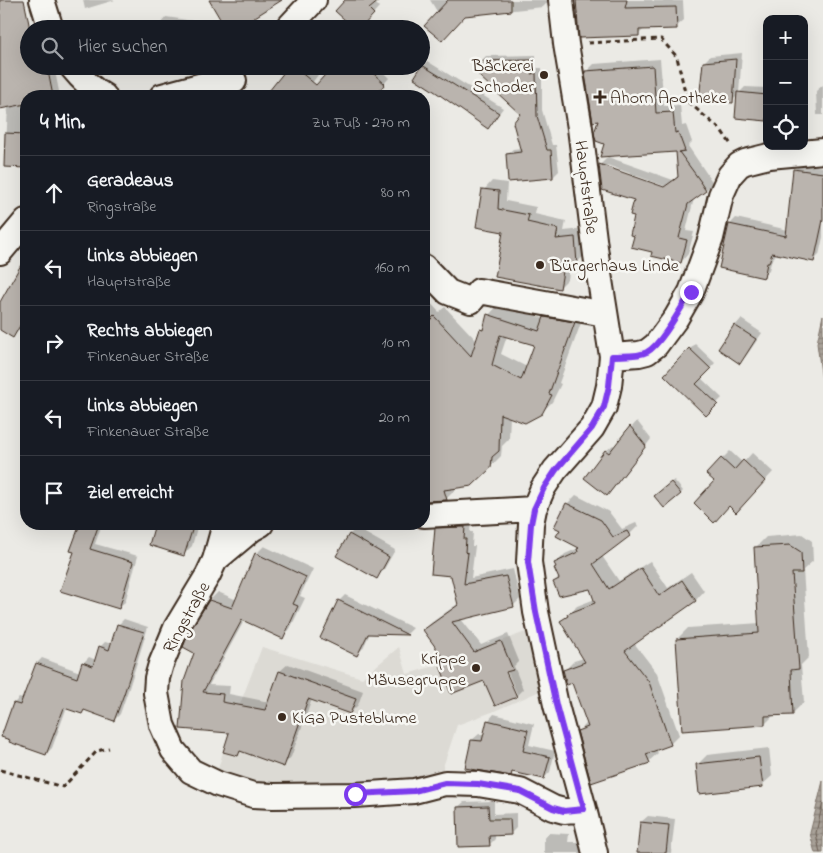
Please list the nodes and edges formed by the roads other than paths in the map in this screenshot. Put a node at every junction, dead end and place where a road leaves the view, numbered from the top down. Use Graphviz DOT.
graph roads {
  1 [pos="42,0"];
  2 [pos="314,0"];
  3 [pos="561,0"];
  4 [pos="48,20"];
  5 [pos="295,20"];
  6 [pos="77,75"];
  7 [pos="241,81"];
  8 [pos="94,90"];
  9 [pos="184,90"];
  10 [pos="823,151"];
  11 [pos="20,228"];
  12 [pos="0,252"];
  13 [pos="430,272"];
  14 [pos="605,314"];
  15 [pos="612,356"];
  16 [pos="534,509"];
  17 [pos="430,515"];
  18 [pos="223,530"];
  19 [pos="251,530"];
  20 [pos="215,560"];
  21 [pos="584,809"];
  22 [pos="595,853"];
  1 -- 4 [label="street"];
  2 -- 5 [label="street"];
  3 -- 14 [label="street, Hauptstraße"];
  6 -- 8 [label="street"];
  7 -- 9 [label="street"];
  10 -- 15 [label="street"];
  11 -- 12 [label="street"];
  13 -- 14 [label="street"];
  14 -- 15 [label="street, Hauptstraße"];
  15 -- 16 [label="street, Hauptstraße"];
  16 -- 17 [label="street"];
  16 -- 21 [label="street, Hauptstraße"];
  18 -- 20 [label="street, Ringstraße"];
  19 -- 20 [label="street, Ringstraße"];
  20 -- 21 [label="street, Ringstraße"];
  21 -- 22 [label="street, Hauptstraße"];
}
